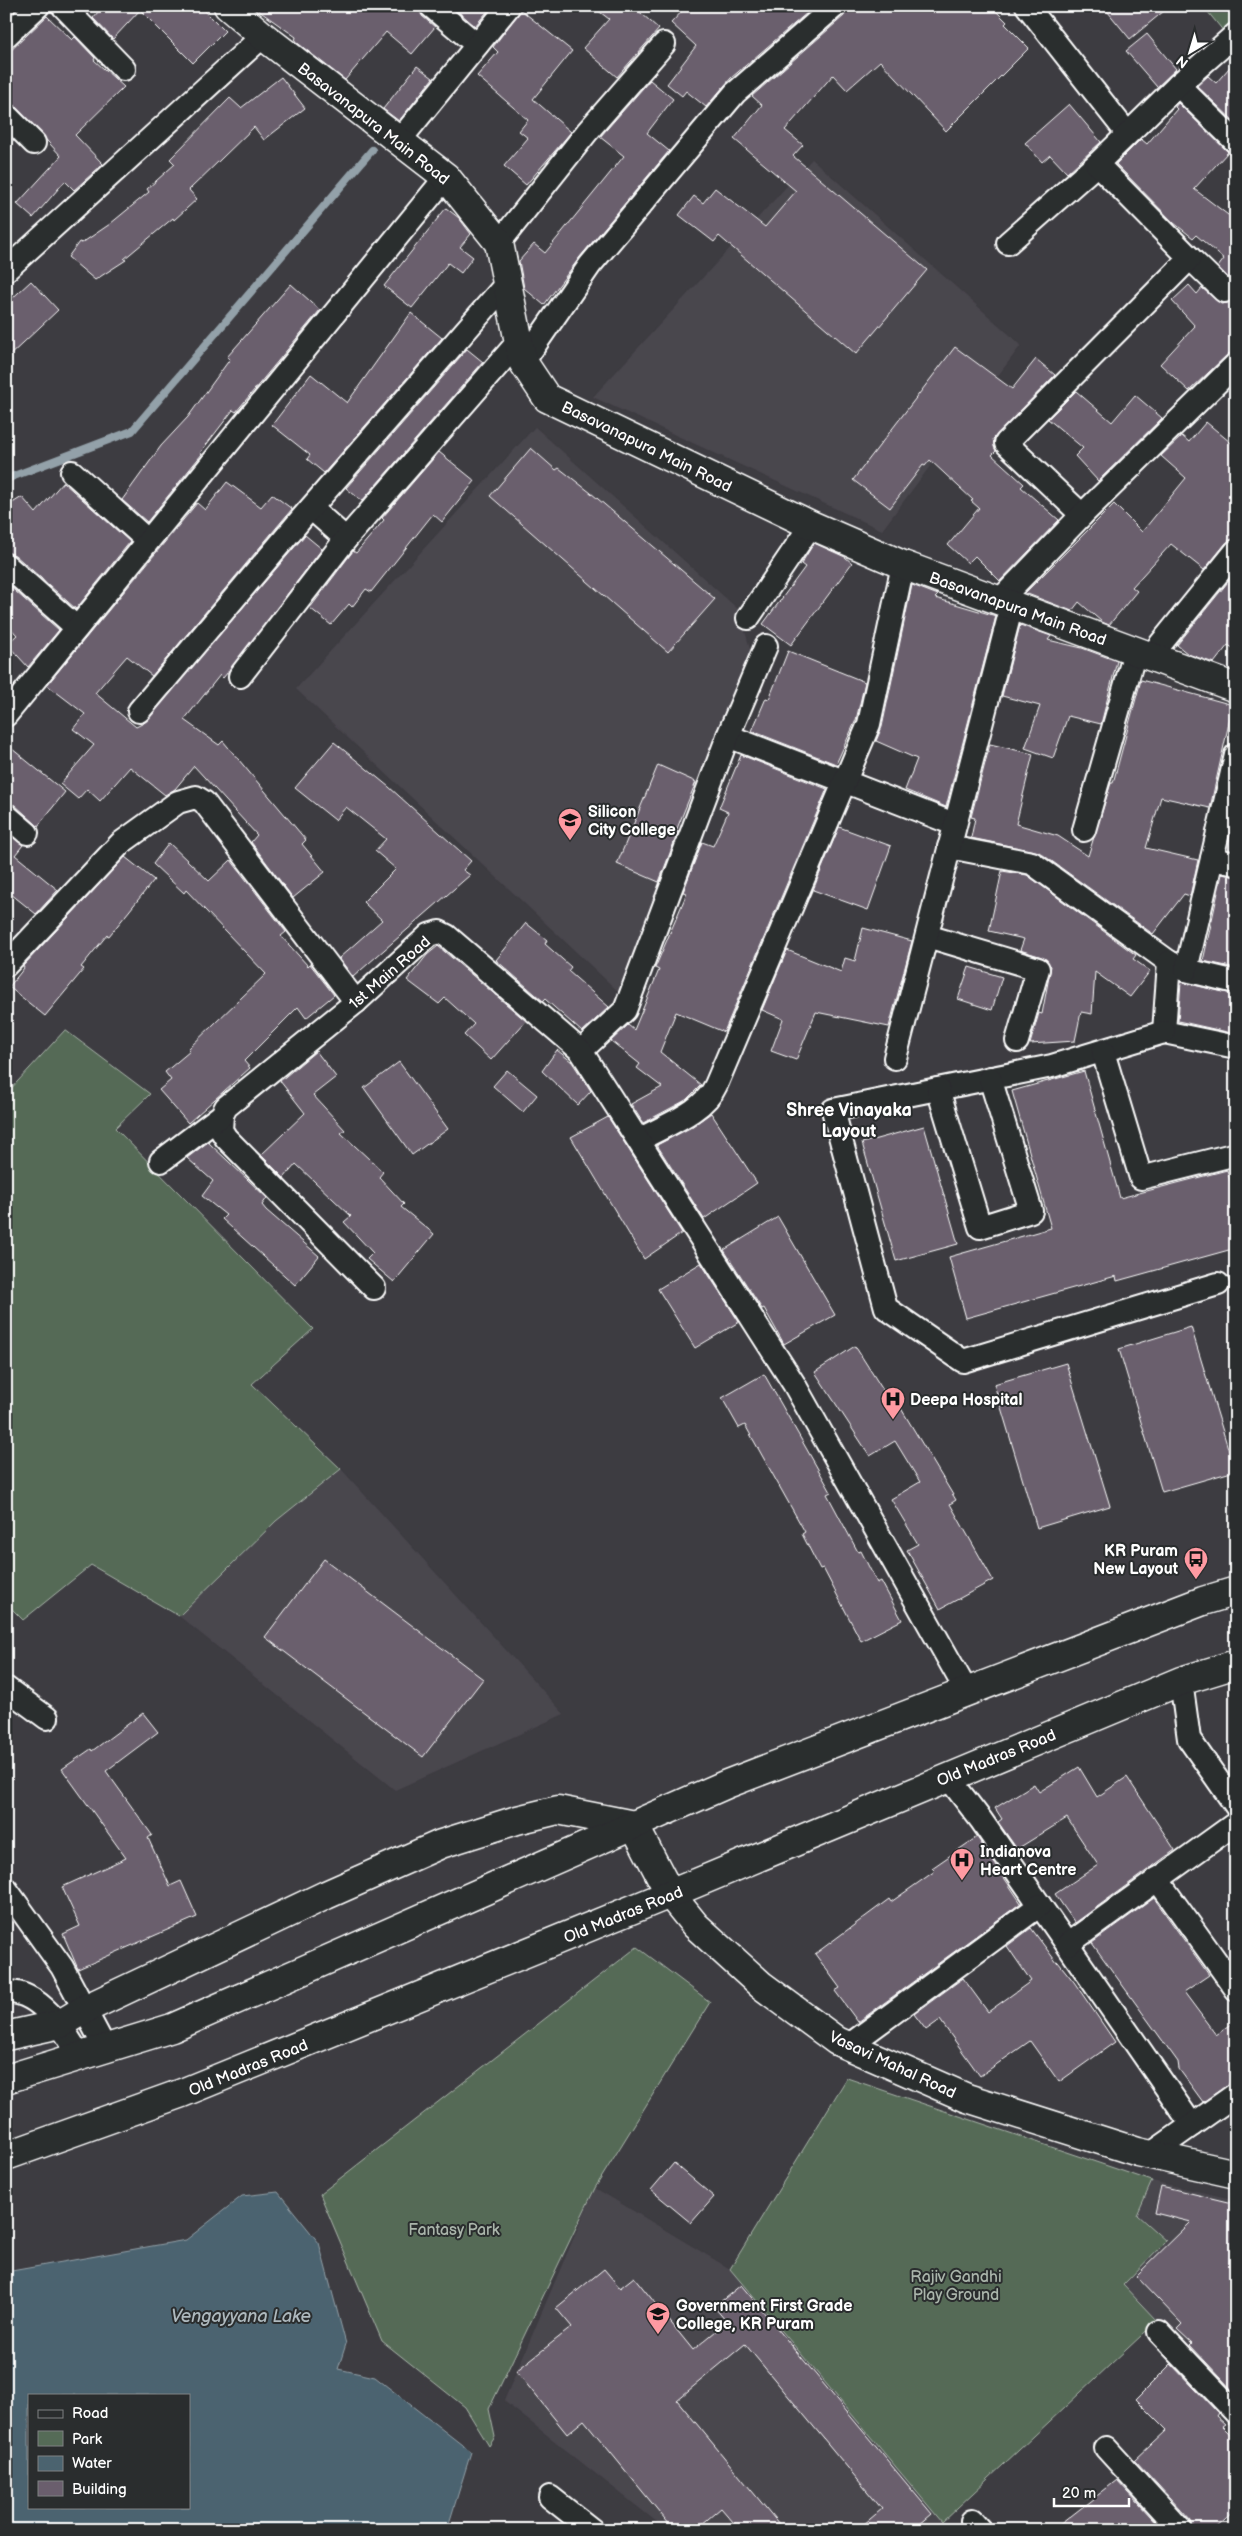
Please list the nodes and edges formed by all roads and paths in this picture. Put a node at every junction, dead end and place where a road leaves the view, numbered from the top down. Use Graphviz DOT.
graph roads {
  1 [pos="38,6"];
  2 [pos="63,6"];
  3 [pos="431,6"];
  4 [pos="509,6"];
  5 [pos="835,6"];
  6 [pos="1027,6"];
  7 [pos="231,7"];
  8 [pos="1236,34"];
  9 [pos="6,36"];
  10 [pos="263,36"];
  11 [pos="664,44"];
  12 [pos="477,45"];
  13 [pos="124,69"];
  14 [pos="1178,85"];
  15 [pos="6,115"];
  16 [pos="1127,133"];
  17 [pos="399,141"];
  18 [pos="1236,142"];
  19 [pos="34,143"];
  20 [pos="1097,164"];
  21 [pos="446,177"];
  22 [pos="499,243"];
  23 [pos="1008,243"];
  24 [pos="1190,258"];
  25 [pos="6,270"];
  26 [pos="508,282"];
  27 [pos="1224,291"];
  28 [pos="520,352"];
  29 [pos="1236,364"];
  30 [pos="72,472"];
  31 [pos="311,508"];
  32 [pos="1082,515"];
  33 [pos="811,525"];
  34 [pos="346,539"];
  35 [pos="148,541"];
  36 [pos="1236,551"];
  37 [pos="6,565"];
  38 [pos="903,566"];
  39 [pos="1006,603"];
  40 [pos="748,618"];
  41 [pos="77,628"];
  42 [pos="766,646"];
  43 [pos="1142,654"];
  44 [pos="240,676"];
  45 [pos="1236,688"];
  46 [pos="8,709"];
  47 [pos="139,711"];
  48 [pos="728,736"];
  49 [pos="1236,755"];
  50 [pos="844,782"];
  51 [pos="6,815"];
  52 [pos="954,824"];
  53 [pos="1084,830"];
  54 [pos="27,833"];
  55 [pos="949,848"];
  56 [pos="1212,859"];
  57 [pos="1236,864"];
  58 [pos="927,936"];
  59 [pos="6,965"];
  60 [pos="1178,966"];
  61 [pos="1236,982"];
  62 [pos="356,1002"];
  63 [pos="1164,1032"];
  64 [pos="1017,1041"];
  65 [pos="1236,1047"];
  66 [pos="581,1051"];
  67 [pos="1103,1052"];
  68 [pos="895,1058"];
  69 [pos="990,1078"];
  70 [pos="938,1089"];
  71 [pos="222,1115"];
  72 [pos="639,1140"];
  73 [pos="1236,1154"];
  74 [pos="161,1161"];
  75 [pos="1218,1284"];
  76 [pos="374,1288"];
  77 [pos="1236,1591"];
  78 [pos="1236,1664"];
  79 [pos="1181,1681"];
  80 [pos="6,1688"];
  81 [pos="967,1692"];
  82 [pos="47,1718"];
  83 [pos="948,1777"];
  84 [pos="1236,1806"];
  85 [pos="1236,1823"];
  86 [pos="634,1825"];
  87 [pos="1157,1880"];
  88 [pos="6,1889"];
  89 [pos="670,1894"];
  90 [pos="1040,1904"];
  91 [pos="1068,1944"];
  92 [pos="1236,1989"];
  93 [pos="6,1992"];
  94 [pos="84,2009"];
  95 [pos="60,2024"];
  96 [pos="6,2036"];
  97 [pos="848,2046"];
  98 [pos="105,2048"];
  99 [pos="79,2056"];
  100 [pos="6,2079"];
  101 [pos="1236,2094"];
  102 [pos="1192,2125"];
  103 [pos="1151,2154"];
  104 [pos="6,2156"];
  105 [pos="1236,2174"];
  106 [pos="1159,2332"];
  107 [pos="1236,2413"];
  108 [pos="1106,2448"];
  109 [pos="550,2496"];
  110 [pos="592,2530"];
  111 [pos="1181,2530"];
  1 -- 9 [label="street"];
  2 -- 13 [label="street"];
  3 -- 12 [label="street"];
  4 -- 12 [label="street"];
  5 -- 28 [label="street"];
  6 -- 16 [label="street"];
  7 -- 10 [label="main road, Basavanapura Main Road"];
  8 -- 14 [label="street"];
  10 -- 17 [label="main road, Basavanapura Main Road"];
  10 -- 25 [label="street"];
  11 -- 22 [label="street"];
  12 -- 17 [label="street"];
  14 -- 16 [label="street"];
  14 -- 18 [label="street"];
  15 -- 19 [label="street"];
  16 -- 20 [label="street"];
  17 -- 21 [label="main road, Basavanapura Main Road"];
  20 -- 23 [label="street"];
  20 -- 24 [label="street"];
  21 -- 22 [label="main road, Basavanapura Main Road"];
  21 -- 35 [label="street"];
  22 -- 26 [label="main road, Basavanapura Main Road"];
  24 -- 27 [label="street"];
  24 -- 32 [label="street"];
  26 -- 28 [label="main road, Basavanapura Main Road"];
  26 -- 31 [label="street"];
  28 -- 33 [label="main road, Basavanapura Main Road"];
  28 -- 34 [label="street"];
  29 -- 32 [label="street"];
  30 -- 35 [label="street"];
  31 -- 34 [label="street"];
  31 -- 47 [label="street"];
  32 -- 39 [label="street"];
  33 -- 38 [label="main road, Basavanapura Main Road"];
  33 -- 40 [label="street"];
  34 -- 44 [label="street"];
  35 -- 41 [label="street"];
  36 -- 43 [label="street"];
  37 -- 41 [label="street"];
  38 -- 39 [label="main road, Basavanapura Main Road"];
  38 -- 50 [label="street"];
  39 -- 43 [label="main road, Basavanapura Main Road"];
  39 -- 52 [label="street"];
  41 -- 46 [label="street"];
  42 -- 48 [label="street"];
  43 -- 45 [label="main road, Basavanapura Main Road"];
  43 -- 53 [label="street"];
  48 -- 50 [label="street"];
  48 -- 66 [label="street"];
  49 -- 56 [label="street"];
  50 -- 52 [label="street"];
  50 -- 72 [label="street"];
  51 -- 54 [label="street"];
  52 -- 55 [label="street"];
  55 -- 58 [label="street"];
  55 -- 60 [label="street"];
  56 -- 57 [label="street"];
  56 -- 60 [label="street"];
  58 -- 64 [label="street"];
  58 -- 68 [label="street"];
  59 -- 62 [label="street"];
  60 -- 61 [label="street"];
  60 -- 63 [label="street"];
  62 -- 66 [label="street, 1st Main Road"];
  62 -- 71 [label="street, 1st Main Road"];
  63 -- 65 [label="street"];
  63 -- 67 [label="street"];
  66 -- 72 [label="street"];
  67 -- 69 [label="street"];
  67 -- 73 [label="street"];
  69 -- 70 [label="street"];
  69 -- 70 [label="street"];
  70 -- 75 [label="street"];
  71 -- 74 [label="street, 1st Main Road"];
  71 -- 76 [label="street"];
  72 -- 81 [label="street"];
  77 -- 81 [label="main road"];
  78 -- 79 [label="main road, Old Madras Road"];
  79 -- 83 [label="main road, Old Madras Road"];
  79 -- 84 [label="street"];
  80 -- 82 [label="street"];
  81 -- 86 [label="main road"];
  83 -- 89 [label="main road, Old Madras Road"];
  83 -- 90 [label="street"];
  85 -- 87 [label="street"];
  86 -- 89 [label="main road, Vasavi Mahal Road"];
  86 -- 94 [label="main road"];
  86 -- 98 [label="main road"];
  87 -- 91 [label="street"];
  87 -- 92 [label="street"];
  88 -- 94 [label="street"];
  89 -- 97 [label="main road, Vasavi Mahal Road"];
  89 -- 104 [label="main road, Old Madras Road"];
  90 -- 91 [label="street"];
  90 -- 97 [label="street"];
  91 -- 102 [label="street"];
  93 -- 95 [label="street"];
  94 -- 95 [label="main road"];
  94 -- 98 [label="street"];
  95 -- 96 [label="main road"];
  95 -- 99 [label="street"];
  97 -- 103 [label="main road, Vasavi Mahal Road"];
  98 -- 99 [label="main road"];
  99 -- 100 [label="main road"];
  101 -- 102 [label="street"];
  102 -- 103 [label="street"];
  103 -- 105 [label="main road, Vasavi Mahal Road"];
  106 -- 107 [label="street"];
  108 -- 111 [label="street"];
  109 -- 110 [label="street"];
}
